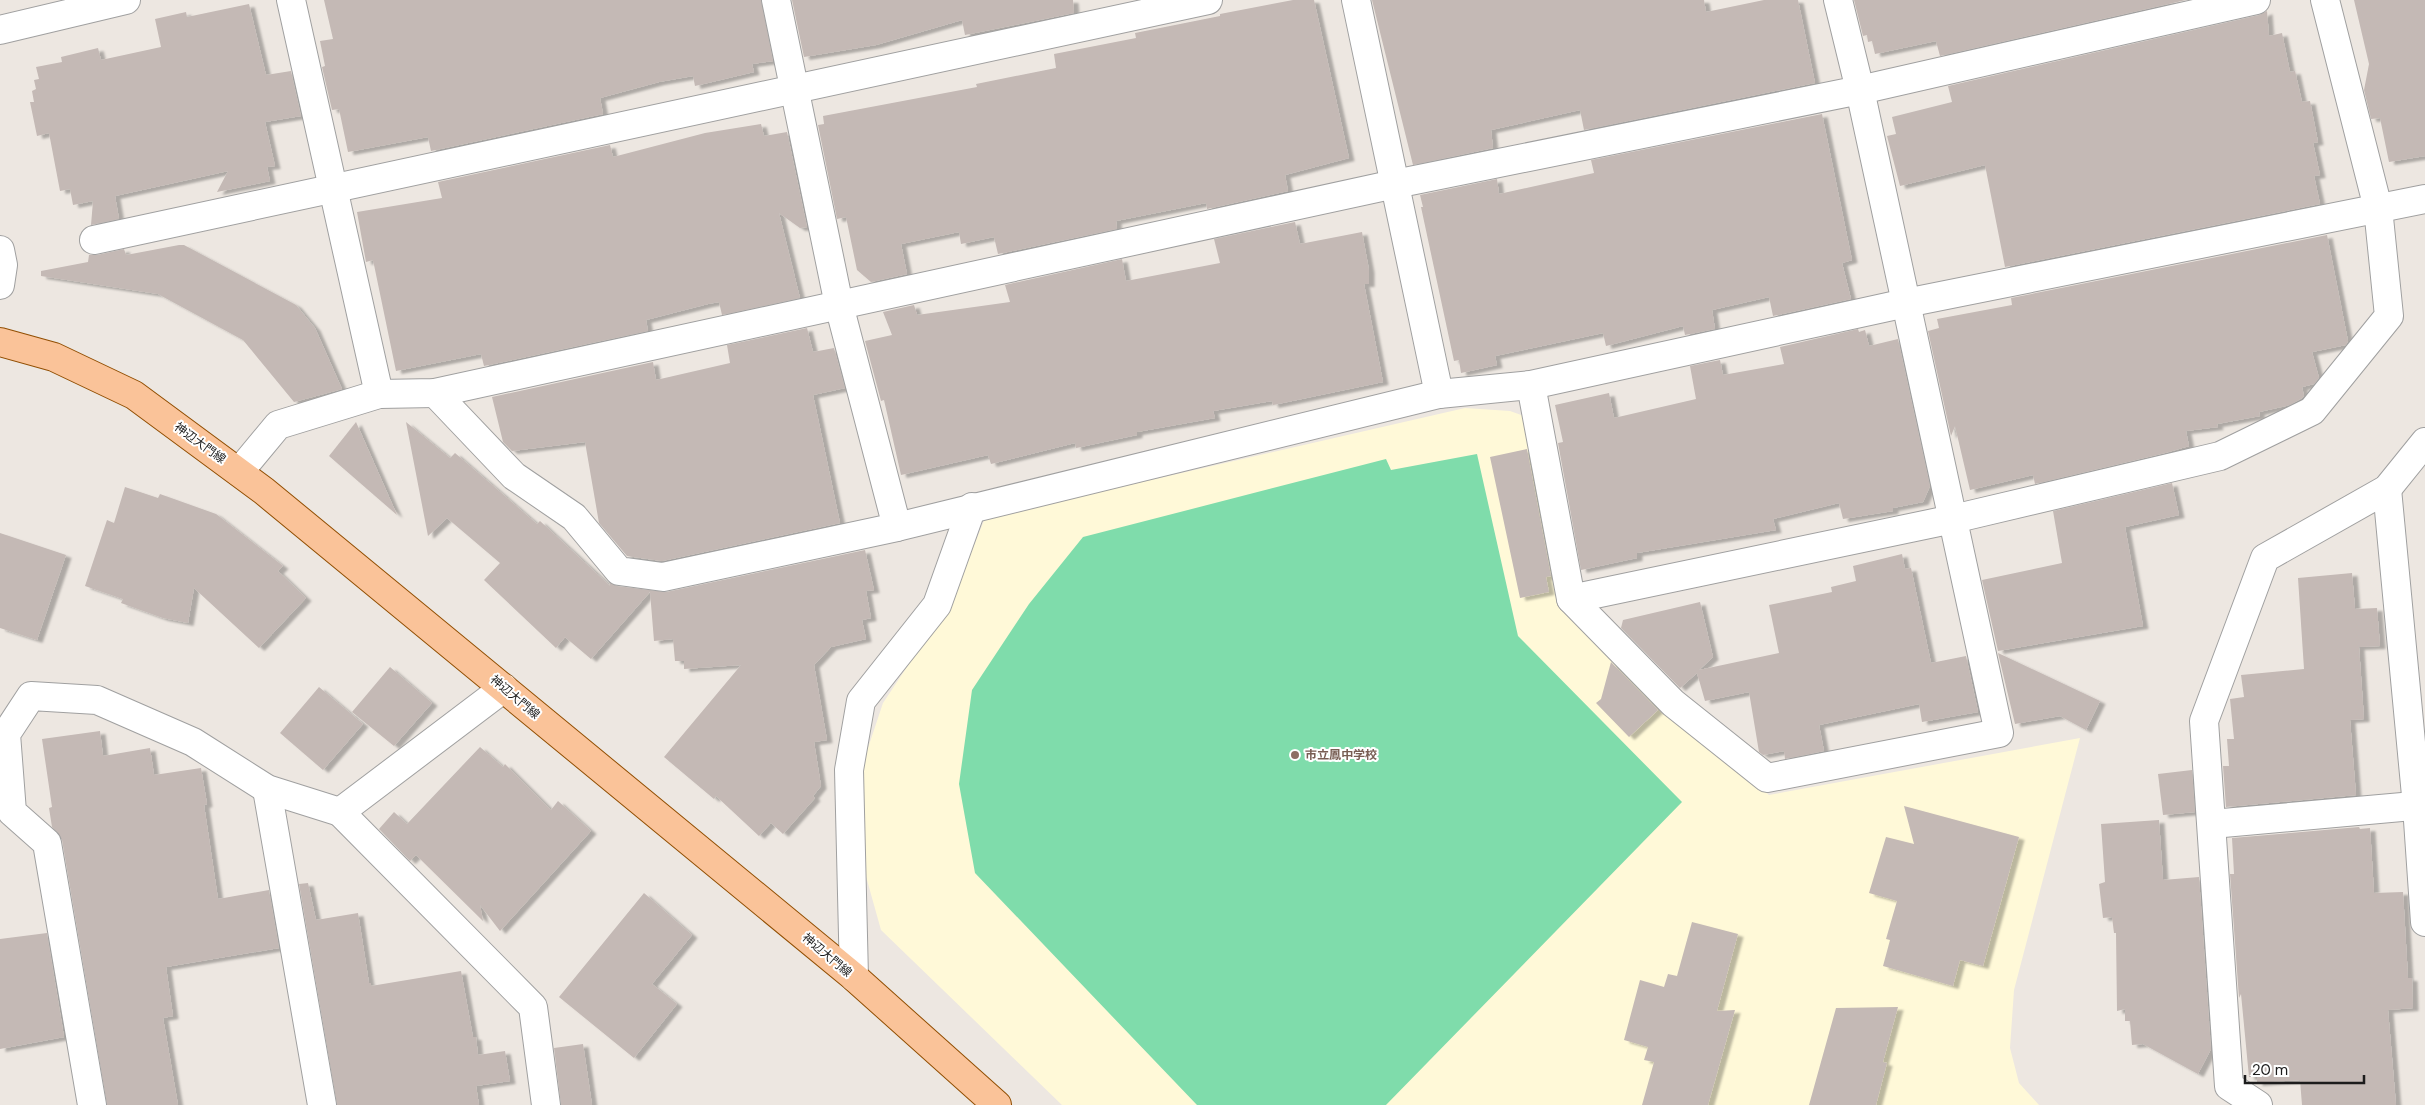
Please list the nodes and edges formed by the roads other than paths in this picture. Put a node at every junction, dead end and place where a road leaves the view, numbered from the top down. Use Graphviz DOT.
graph roads {
  1 [pos="126,0"];
  2 [pos="291,0"];
  3 [pos="776,0"];
  4 [pos="1208,0"];
  5 [pos="1356,0"];
  6 [pos="1838,0"];
  7 [pos="2256,0"];
  8 [pos="2325,0"];
  9 [pos="0,30"];
  10 [pos="795,90"];
  11 [pos="1860,90"];
  12 [pos="1395,184"];
  13 [pos="333,188"];
  14 [pos="2425,199"];
  15 [pos="2378,208"];
  16 [pos="94,240"];
  17 [pos="0,250"];
  18 [pos="0,285"];
  19 [pos="1906,303"];
  20 [pos="839,304"];
  21 [pos="0,342"];
  22 [pos="1530,384"];
  23 [pos="435,393"];
  24 [pos="379,394"];
  25 [pos="1439,394"];
  26 [pos="2425,442"];
  27 [pos="239,472"];
  28 [pos="2387,489"];
  29 [pos="972,507"];
  30 [pos="1953,519"];
  31 [pos="897,527"];
  32 [pos="1571,600"];
  33 [pos="504,688"];
  34 [pos="267,789"];
  35 [pos="2421,805"];
  36 [pos="340,812"];
  37 [pos="6,813"];
  38 [pos="2212,824"];
  39 [pos="2425,922"];
  40 [pos="854,977"];
  41 [pos="92,1105"];
  42 [pos="322,1105"];
  43 [pos="546,1105"];
  44 [pos="997,1105"];
  45 [pos="2258,1105"];
  1 -- 9 [label="street"];
  2 -- 13 [label="street"];
  3 -- 10 [label="street"];
  4 -- 10 [label="street"];
  5 -- 12 [label="street"];
  6 -- 11 [label="street"];
  7 -- 11 [label="street"];
  8 -- 15 [label="street"];
  10 -- 13 [label="street"];
  10 -- 20 [label="street"];
  11 -- 12 [label="street"];
  11 -- 19 [label="street"];
  12 -- 20 [label="street"];
  12 -- 25 [label="street"];
  13 -- 16 [label="street"];
  13 -- 24 [label="street"];
  14 -- 15 [label="street"];
  15 -- 19 [label="street"];
  15 -- 30 [label="street"];
  17 -- 18 [label="street"];
  19 -- 22 [label="street"];
  19 -- 30 [label="street"];
  20 -- 23 [label="street"];
  20 -- 31 [label="street"];
  21 -- 27 [label="main road, 神辺大門線"];
  22 -- 25 [label="street"];
  22 -- 32 [label="street"];
  23 -- 24 [label="street"];
  23 -- 31 [label="street"];
  24 -- 27 [label="street"];
  25 -- 29 [label="street"];
  26 -- 28 [label="street"];
  27 -- 33 [label="main road, 神辺大門線"];
  28 -- 35 [label="street"];
  28 -- 38 [label="street"];
  29 -- 31 [label="street"];
  29 -- 40 [label="street"];
  30 -- 32 [label="street"];
  30 -- 32 [label="street"];
  33 -- 36 [label="street"];
  33 -- 40 [label="main road, 神辺大門線"];
  34 -- 36 [label="street"];
  34 -- 37 [label="street"];
  34 -- 42 [label="street"];
  35 -- 38 [label="street"];
  35 -- 39 [label="street"];
  36 -- 43 [label="street"];
  37 -- 41 [label="street"];
  38 -- 45 [label="street"];
  40 -- 44 [label="main road, 神辺大門線"];
}
